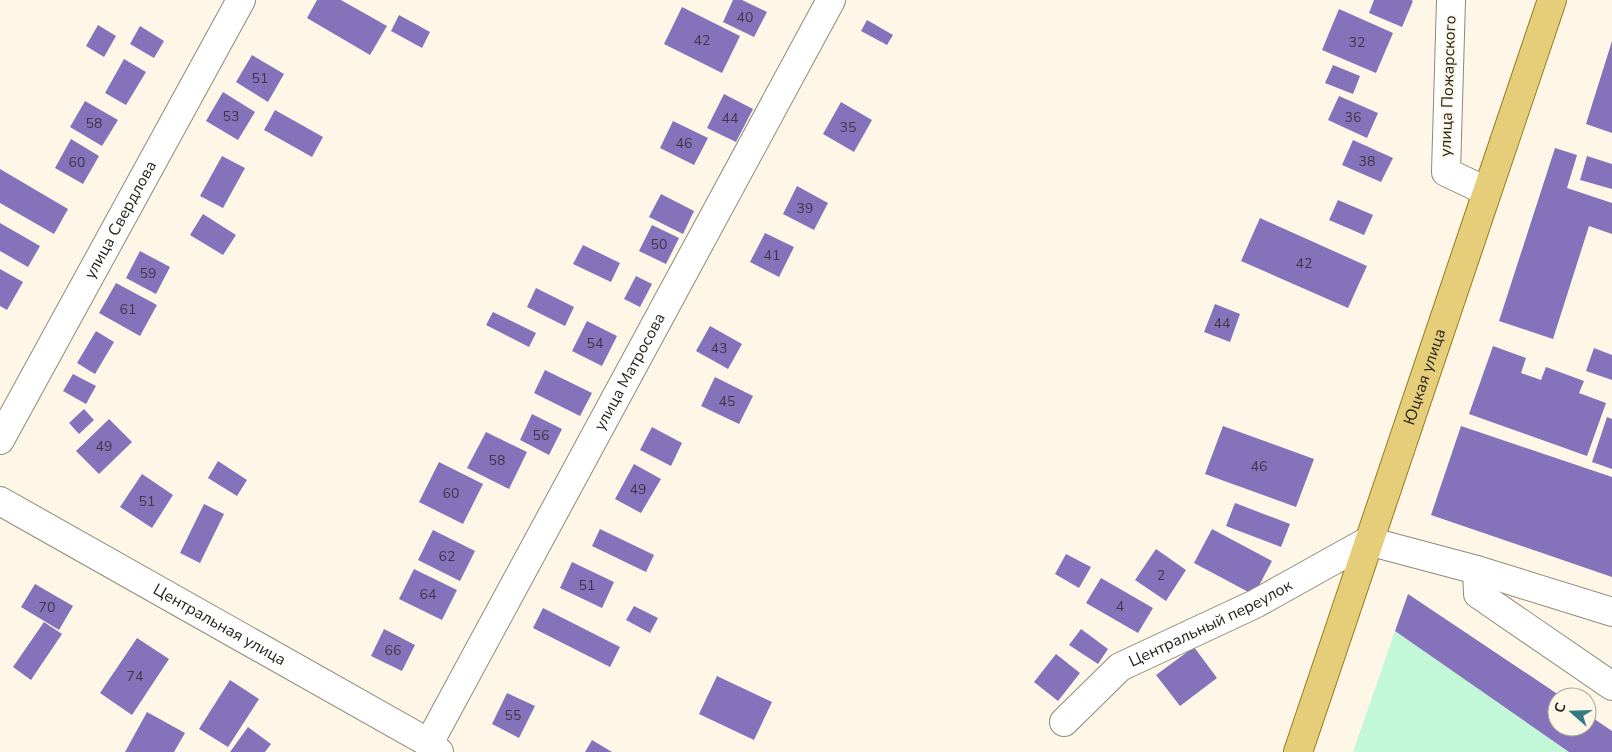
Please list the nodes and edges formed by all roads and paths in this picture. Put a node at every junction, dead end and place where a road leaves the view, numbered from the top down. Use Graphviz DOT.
graph roads {
  1 [pos="241,0"];
  2 [pos="831,0"];
  3 [pos="1451,0"];
  4 [pos="1552,0"];
  5 [pos="1486,191"];
  6 [pos="0,440"];
  7 [pos="0,501"];
  8 [pos="1368,541"];
  9 [pos="1477,570"];
  10 [pos="1612,612"];
  11 [pos="1612,686"];
  12 [pos="1064,722"];
  13 [pos="434,747"];
  14 [pos="1298,752"];
  1 -- 6 [label="street, улица Свердлова"];
  2 -- 13 [label="street, улица Матросова"];
  3 -- 5 [label="street, улица Пожарского"];
  4 -- 5 [label="main road, Юцкая улица"];
  5 -- 8 [label="main road, Юцкая улица"];
  7 -- 13 [label="street, Центральная улица"];
  8 -- 9 [label="street"];
  8 -- 12 [label="street, Центральный переулок"];
  8 -- 14 [label="main road, Юцкая улица"];
  9 -- 10 [label="street"];
  9 -- 11 [label="street"];
}
